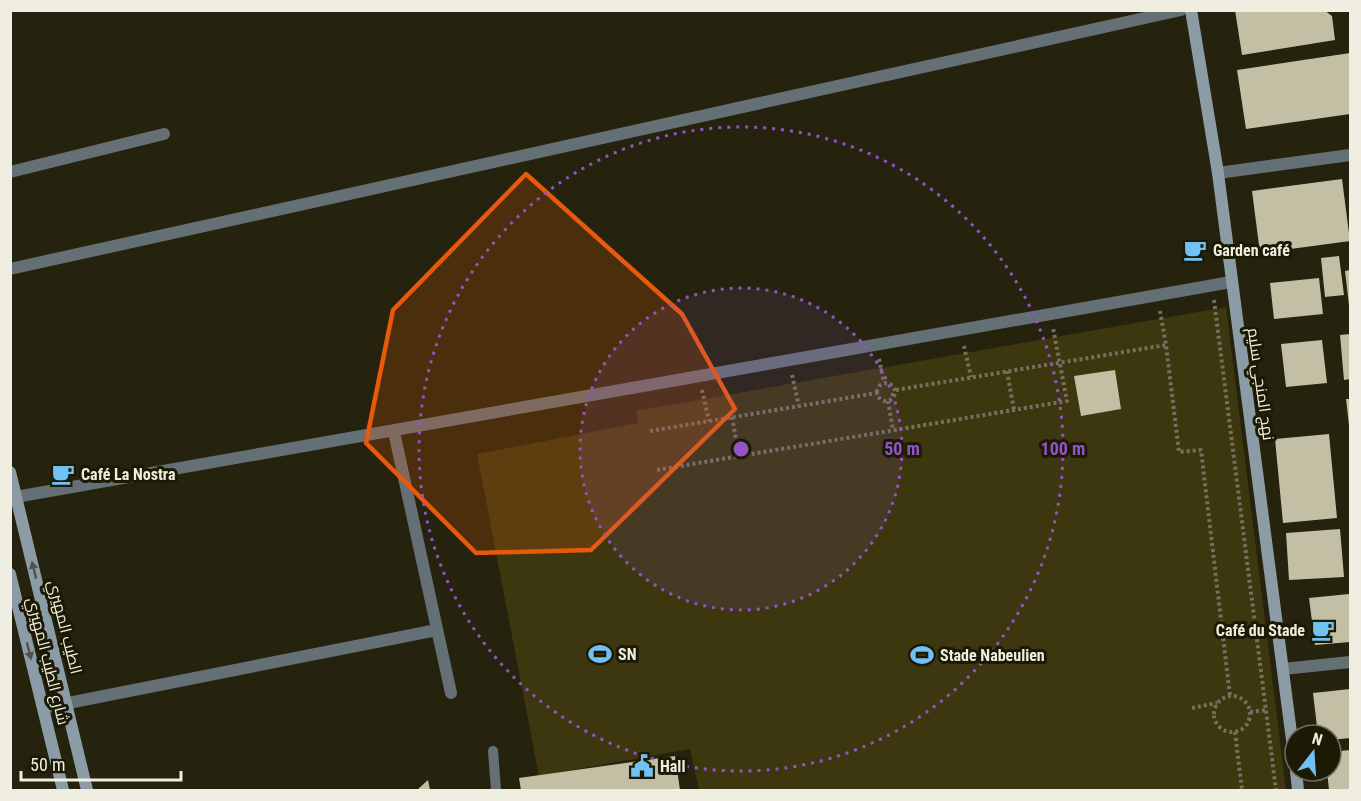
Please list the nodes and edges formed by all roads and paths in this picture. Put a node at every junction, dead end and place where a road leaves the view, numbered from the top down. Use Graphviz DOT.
graph roads {
  1 [pos="1181,10"];
  2 [pos="1191,10"];
  3 [pos="165,134"];
  4 [pos="1350,155"];
  5 [pos="10,171"];
  6 [pos="1218,173"];
  7 [pos="10,269"];
  8 [pos="1231,282"];
  9 [pos="1212,286"];
  10 [pos="1157,296"];
  11 [pos="1050,315"];
  12 [pos="961,331"];
  13 [pos="1166,345"];
  14 [pos="876,346"];
  15 [pos="789,362"];
  16 [pos="1060,362"];
  17 [pos="1007,371"];
  18 [pos="971,377"];
  19 [pos="699,378"];
  20 [pos="884,382"];
  21 [pos="896,390"];
  22 [pos="877,393"];
  23 [pos="888,401"];
  24 [pos="799,406"];
  25 [pos="1014,410"];
  26 [pos="732,417"];
  27 [pos="709,421"];
  28 [pos="893,430"];
  29 [pos="650,431"];
  30 [pos="394,432"];
  31 [pos="739,456"];
  32 [pos="657,470"];
  33 [pos="10,472"];
  34 [pos="14,498"];
  35 [pos="10,574"];
  36 [pos="438,630"];
  37 [pos="1350,662"];
  38 [pos="1283,669"];
  39 [pos="451,693"];
  40 [pos="1230,696"];
  41 [pos="66,703"];
  42 [pos="1218,703"];
  43 [pos="43,708"];
  44 [pos="1192,708"];
  45 [pos="1290,723"];
  46 [pos="1234,732"];
  47 [pos="493,751"];
  48 [pos="63,790"];
  49 [pos="87,790"];
  50 [pos="496,790"];
  51 [pos="1242,790"];
  52 [pos="1276,790"];
  1 -- 7 [label="street"];
  2 -- 6 [label="street, نهج المنجي سليم"];
  3 -- 5 [label="street"];
  4 -- 6 [label="street"];
  6 -- 8 [label="street, نهج المنجي سليم"];
  8 -- 9 [label="street"];
  8 -- 38 [label="street, نهج المنجي سليم"];
  9 -- 10 [label="street"];
  9 -- 52 [label="path"];
  10 -- 11 [label="street"];
  10 -- 13 [label="path"];
  11 -- 12 [label="street"];
  11 -- 16 [label="path"];
  12 -- 14 [label="street"];
  12 -- 18 [label="path"];
  13 -- 16 [label="path"];
  13 -- 40 [label="path"];
  14 -- 15 [label="street"];
  14 -- 20 [label="path"];
  15 -- 19 [label="street"];
  15 -- 24 [label="path"];
  16 -- 17 [label="path"];
  16 -- 25 [label="path"];
  17 -- 18 [label="path"];
  17 -- 25 [label="path"];
  18 -- 21 [label="path"];
  19 -- 27 [label="path"];
  19 -- 30 [label="street"];
  20 -- 21 [label="path"];
  20 -- 22 [label="path"];
  21 -- 23 [label="path"];
  22 -- 23 [label="path"];
  22 -- 24 [label="path"];
  23 -- 28 [label="path"];
  24 -- 26 [label="path"];
  25 -- 28 [label="path"];
  26 -- 27 [label="path"];
  26 -- 31 [label="path"];
  27 -- 29 [label="path"];
  28 -- 31 [label="path"];
  30 -- 34 [label="street"];
  30 -- 36 [label="street"];
  31 -- 32 [label="path"];
  33 -- 34 [label="street, الطيب المهيري"];
  41 -- 34 [label="street, الطيب المهيري, one-way"];
  35 -- 43 [label="street, شارع الطيب المهيري, one-way"];
  36 -- 39 [label="street"];
  36 -- 41 [label="street"];
  37 -- 38 [label="street"];
  38 -- 45 [label="street, نهج المنجي سليم"];
  40 -- 42 [label="path"];
  40 -- 46 [label="path"];
  41 -- 43 [label="street"];
  41 -- 49 [label="street, الطيب المهيري"];
  42 -- 44 [label="path"];
  42 -- 46 [label="path"];
  43 -- 48 [label="street, شارع الطيب المهيري"];
  46 -- 51 [label="path"];
  47 -- 50 [label="lane"];
}
